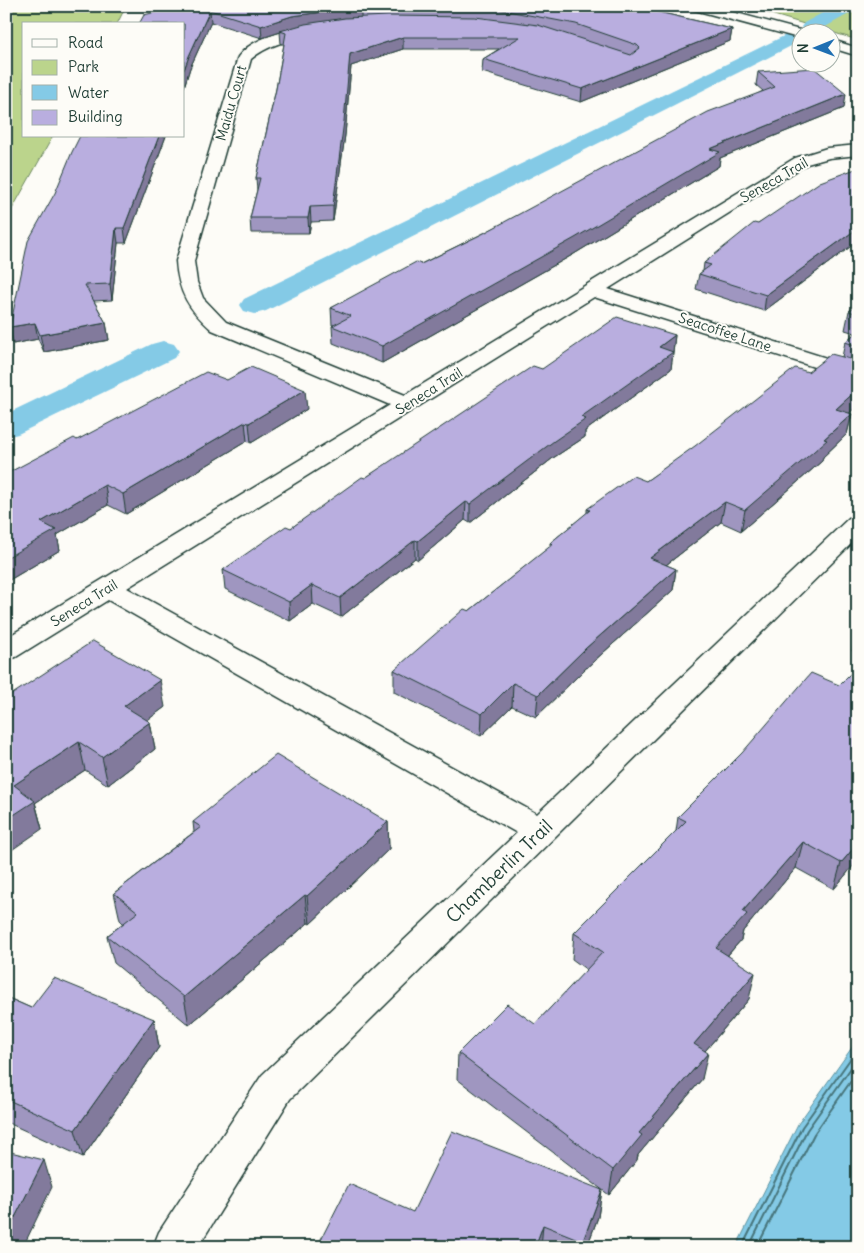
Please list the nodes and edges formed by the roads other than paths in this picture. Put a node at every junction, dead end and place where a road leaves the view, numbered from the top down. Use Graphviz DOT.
graph roads {
  1 [pos="696,6"];
  2 [pos="330,28"];
  3 [pos="792,32"];
  4 [pos="842,47"];
  5 [pos="858,52"];
  6 [pos="858,150"];
  7 [pos="592,290"];
  8 [pos="858,375"];
  9 [pos="407,404"];
  10 [pos="858,523"];
  11 [pos="108,588"];
  12 [pos="6,651"];
  13 [pos="540,831"];
  14 [pos="174,1247"];
  1 -- 3 [label="street"];
  2 -- 9 [label="street, Maidu Court"];
  4 -- 5 [label="street"];
  6 -- 7 [label="street, Seneca Trail"];
  7 -- 8 [label="street, Seacoffee Lane"];
  7 -- 9 [label="street, Seneca Trail"];
  9 -- 11 [label="street, Seneca Trail"];
  10 -- 13 [label="street, Chamberlin Trail"];
  11 -- 12 [label="street, Seneca Trail"];
  11 -- 13 [label="street"];
  13 -- 14 [label="street, Chamberlin Trail"];
}
